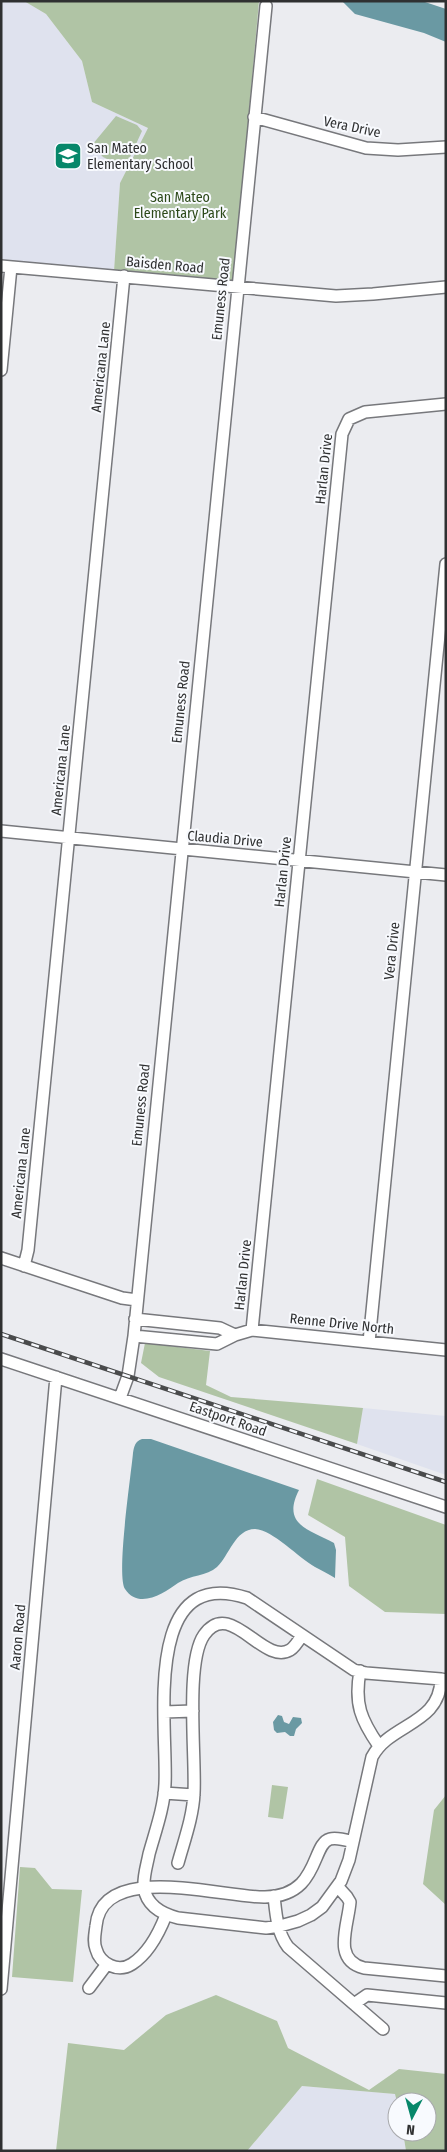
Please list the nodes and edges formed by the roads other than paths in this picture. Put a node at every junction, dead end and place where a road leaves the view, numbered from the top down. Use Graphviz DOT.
graph roads {
  1 [pos="266,6"];
  2 [pos="254,117"];
  3 [pos="446,147"];
  4 [pos="6,266"];
  5 [pos="124,276"];
  6 [pos="238,287"];
  7 [pos="446,287"];
  8 [pos="1,370"];
  9 [pos="446,404"];
  10 [pos="446,564"];
  11 [pos="1,831"];
  12 [pos="69,838"];
  13 [pos="182,850"];
  14 [pos="299,861"];
  15 [pos="415,872"];
  16 [pos="446,875"];
  17 [pos="1,1258"];
  18 [pos="24,1266"];
  19 [pos="137,1300"];
  20 [pos="135,1319"];
  21 [pos="252,1330"];
  22 [pos="235,1335"];
  23 [pos="134,1336"];
  24 [pos="369,1342"];
  25 [pos="446,1350"];
  26 [pos="1,1359"];
  27 [pos="56,1377"];
  28 [pos="120,1398"];
  29 [pos="446,1507"];
  30 [pos="302,1635"];
  31 [pos="360,1671"];
  32 [pos="444,1680"];
  33 [pos="193,1711"];
  34 [pos="164,1712"];
  35 [pos="379,1746"];
  36 [pos="164,1793"];
  37 [pos="194,1795"];
  38 [pos="353,1842"];
  39 [pos="178,1864"];
  40 [pos="338,1887"];
  41 [pos="144,1888"];
  42 [pos="274,1896"];
  43 [pos="166,1915"];
  44 [pos="278,1926"];
  45 [pos="108,1964"];
  46 [pos="2,1966"];
  47 [pos="446,1976"];
  48 [pos="89,1988"];
  49 [pos="1,1989"];
  50 [pos="446,2003"];
  51 [pos="354,2004"];
  52 [pos="383,2029"];
  1 -- 2 [label="street, Emuness Road"];
  2 -- 3 [label="street, Vera Drive"];
  2 -- 6 [label="street, Emuness Road"];
  4 -- 5 [label="street, Baisden Road"];
  4 -- 8 [label="street"];
  5 -- 6 [label="street, Baisden Road"];
  5 -- 12 [label="street, Americana Lane"];
  6 -- 7 [label="street, Baisden Road"];
  6 -- 13 [label="street, Emuness Road"];
  9 -- 14 [label="street, Harlan Drive"];
  10 -- 15 [label="street, Vera Drive"];
  11 -- 12 [label="street, Claudia Drive"];
  12 -- 13 [label="street, Claudia Drive"];
  12 -- 18 [label="street, Americana Lane"];
  13 -- 14 [label="street, Claudia Drive"];
  13 -- 19 [label="street, Emuness Road"];
  14 -- 15 [label="street, Claudia Drive"];
  14 -- 21 [label="street, Harlan Drive"];
  15 -- 16 [label="street, Claudia Drive"];
  15 -- 24 [label="street, Vera Drive"];
  17 -- 18 [label="street"];
  18 -- 19 [label="street"];
  19 -- 20 [label="street, Emuness Road"];
  20 -- 22 [label="street"];
  20 -- 23 [label="street, Emuness Road"];
  21 -- 22 [label="street, Renne Drive North"];
  21 -- 24 [label="street, Renne Drive North"];
  22 -- 23 [label="street, Renne Drive North"];
  23 -- 28 [label="street, Emuness Road"];
  24 -- 25 [label="street, Renne Drive North"];
  26 -- 27 [label="street, Eastport Road"];
  27 -- 28 [label="street, Eastport Road"];
  27 -- 46 [label="street, Aaron Road"];
  28 -- 29 [label="street, Eastport Road"];
  30 -- 31 [label="street"];
  30 -- 33 [label="street"];
  30 -- 34 [label="street"];
  31 -- 32 [label="street"];
  31 -- 35 [label="street"];
  32 -- 35 [label="street"];
  33 -- 34 [label="street"];
  33 -- 37 [label="street"];
  34 -- 36 [label="street"];
  35 -- 38 [label="street"];
  36 -- 37 [label="street"];
  36 -- 41 [label="street"];
  37 -- 39 [label="street"];
  38 -- 40 [label="street"];
  38 -- 42 [label="street"];
  40 -- 44 [label="street"];
  40 -- 47 [label="street"];
  41 -- 42 [label="street"];
  41 -- 43 [label="street"];
  41 -- 45 [label="street"];
  42 -- 44 [label="street"];
  43 -- 44 [label="street"];
  43 -- 45 [label="street"];
  44 -- 51 [label="street"];
  45 -- 48 [label="street"];
  46 -- 49 [label="street, Aaron Road"];
  50 -- 51 [label="street"];
  51 -- 52 [label="street"];
}
